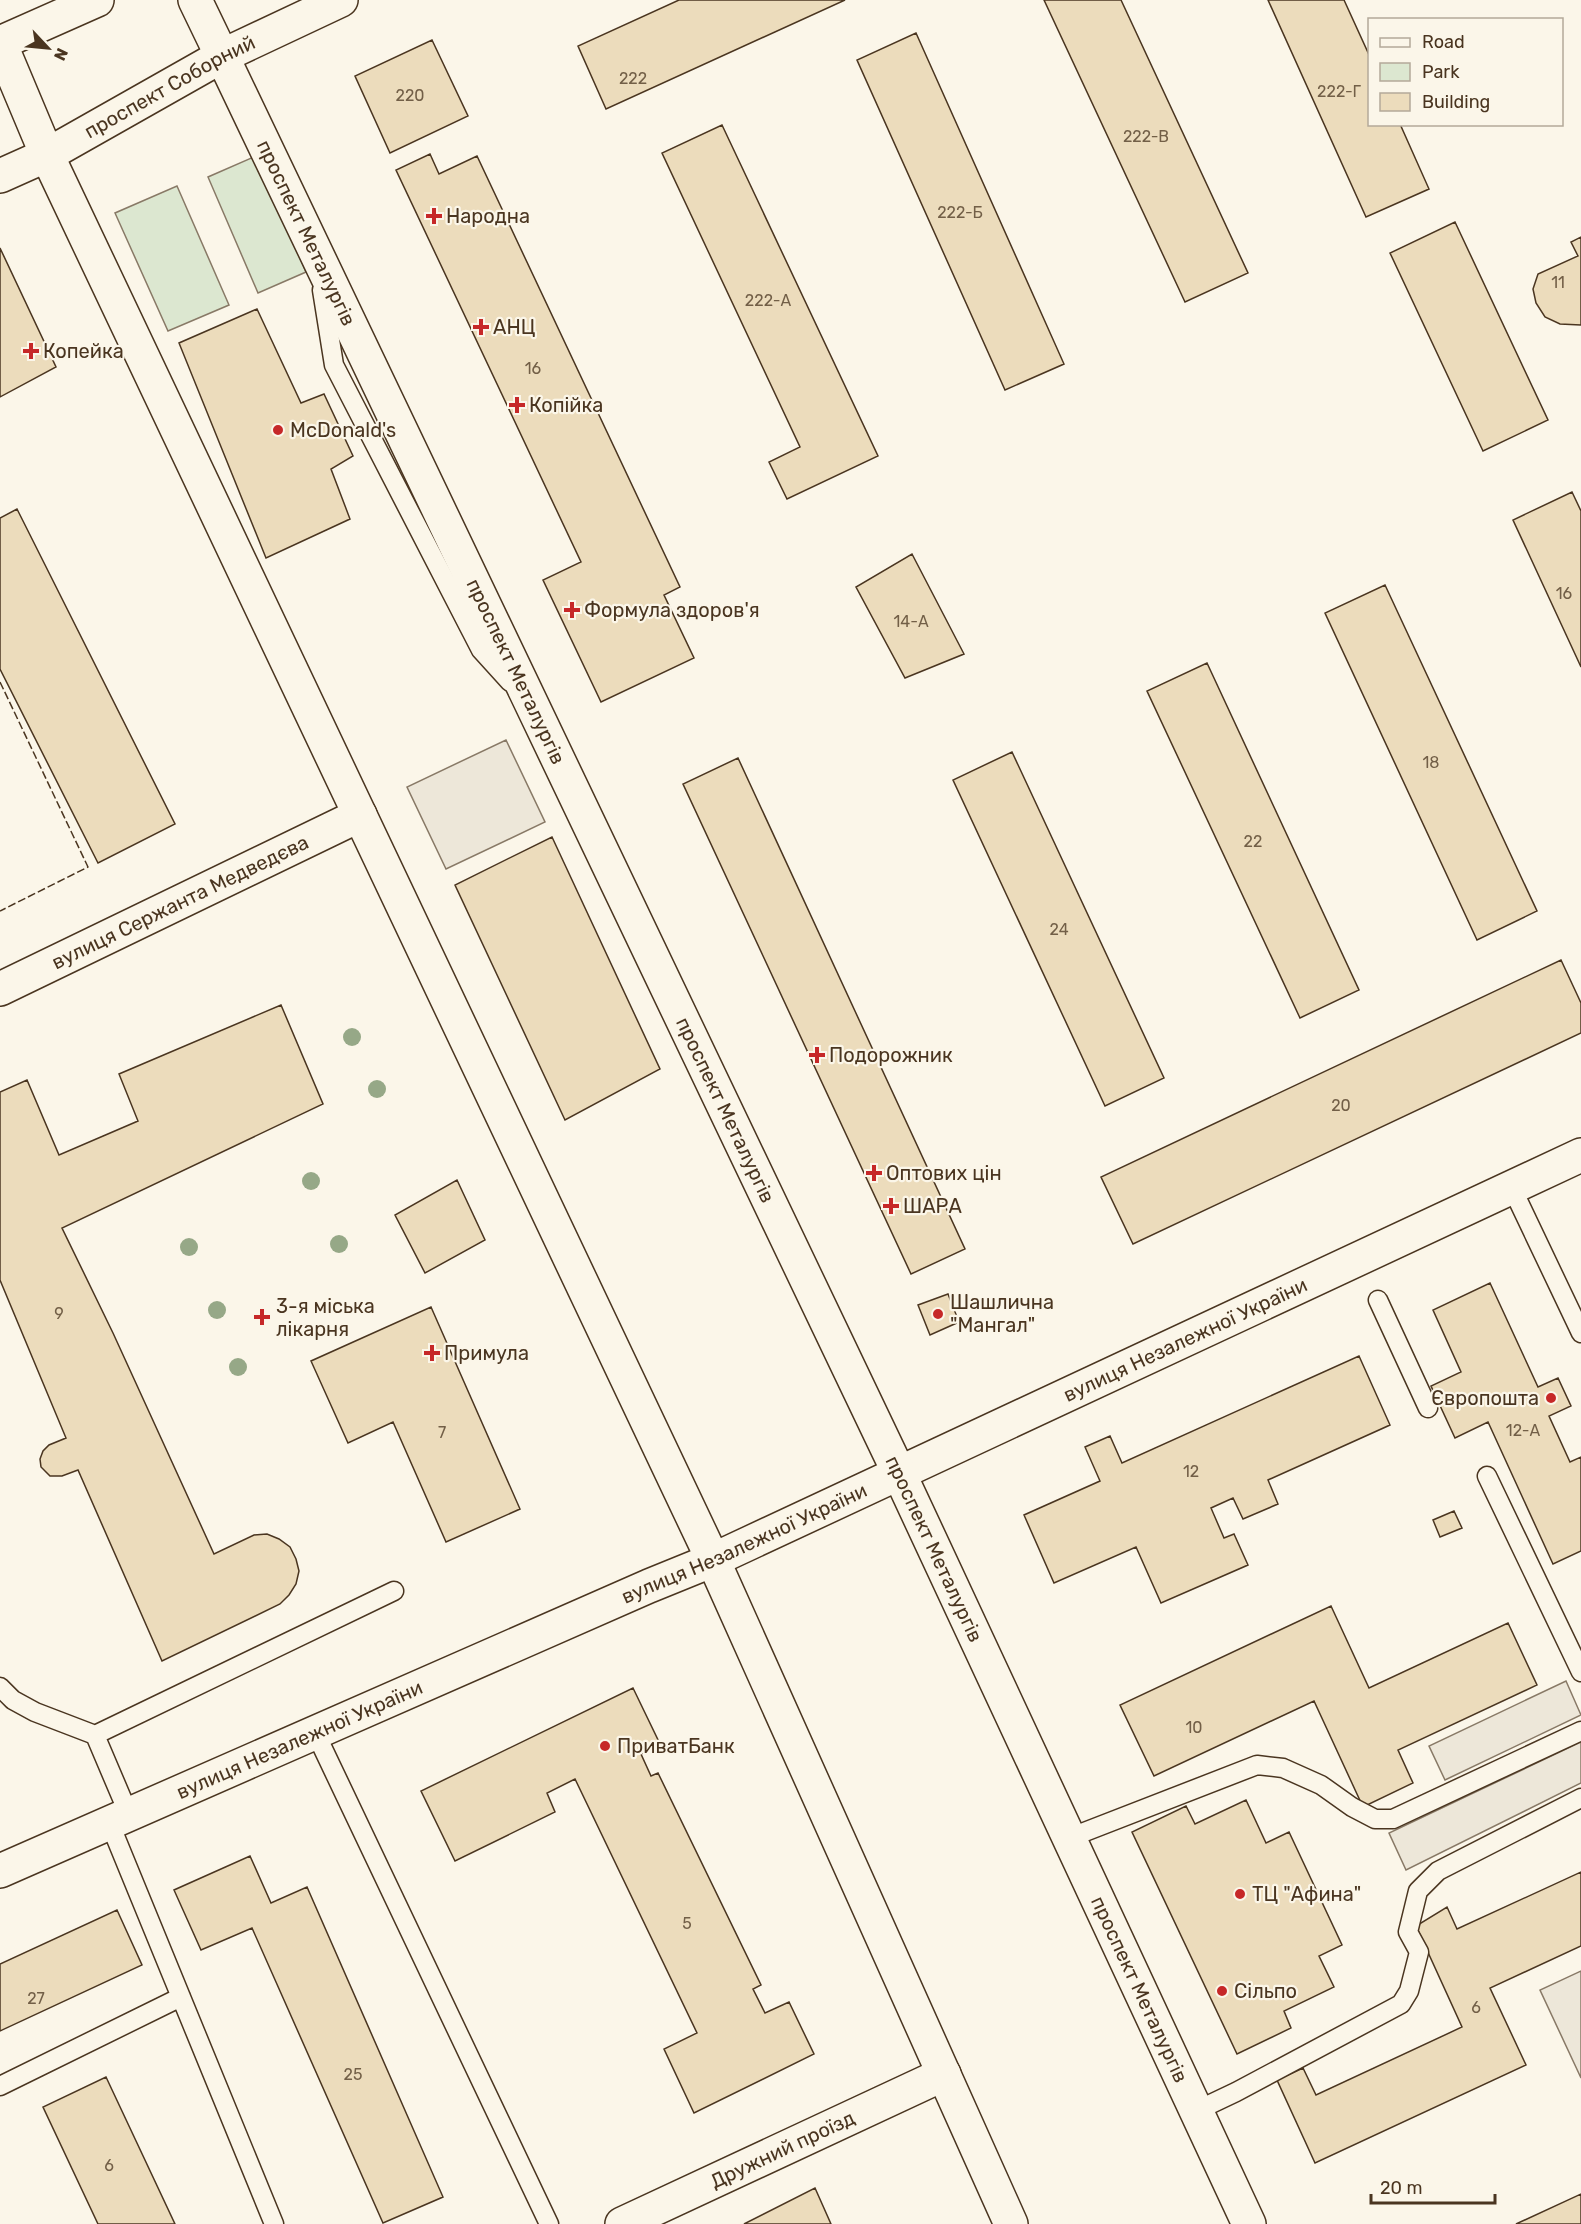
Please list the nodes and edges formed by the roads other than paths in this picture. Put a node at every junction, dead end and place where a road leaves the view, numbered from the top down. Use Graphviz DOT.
graph roads {
  1 [pos="98,0"];
  2 [pos="195,0"];
  3 [pos="341,0"];
  4 [pos="0,43"];
  5 [pos="222,56"];
  6 [pos="47,155"];
  7 [pos="0,176"];
  8 [pos="360,815"];
  9 [pos="0,988"];
  10 [pos="1581,1155"];
  11 [pos="1512,1188"];
  12 [pos="1378,1300"];
  13 [pos="1581,1333"];
  14 [pos="1428,1408"];
  15 [pos="899,1473"];
  16 [pos="1487,1476"];
  17 [pos="713,1560"];
  18 [pos="394,1591"];
  19 [pos="1581,1672"];
  20 [pos="0,1687"];
  21 [pos="1581,1731"];
  22 [pos="316,1734"];
  23 [pos="95,1735"];
  24 [pos="1581,1798"];
  25 [pos="119,1819"];
  26 [pos="1069,1838"];
  27 [pos="0,1871"];
  28 [pos="181,1997"];
  29 [pos="944,2074"];
  30 [pos="0,2086"];
  31 [pos="1196,2111"];
  32 [pos="274,2224"];
  33 [pos="549,2224"];
  34 [pos="622,2224"];
  35 [pos="1011,2224"];
  36 [pos="1249,2224"];
  1 -- 4 [label="main road"];
  2 -- 5 [label="main road, проспект Металургів"];
  3 -- 5 [label="main road, проспект Соборний"];
  4 -- 6 [label="main road"];
  5 -- 6 [label="main road, проспект Соборний"];
  5 -- 15 [label="main road, проспект Металургів"];
  6 -- 7 [label="main road, проспект Соборний"];
  6 -- 8 [label="main road"];
  8 -- 9 [label="main road, вулиця Сержанта Медведєва"];
  8 -- 17 [label="main road"];
  10 -- 11 [label="main road, вулиця Незалежної України"];
  11 -- 13 [label="lane"];
  11 -- 15 [label="main road, вулиця Незалежної України"];
  12 -- 14 [label="lane"];
  15 -- 17 [label="main road, вулиця Незалежної України"];
  15 -- 26 [label="main road, проспект Металургів"];
  16 -- 19 [label="lane"];
  17 -- 22 [label="main road, вулиця Незалежної України"];
  17 -- 29 [label="main road"];
  18 -- 23 [label="lane"];
  20 -- 23 [label="lane"];
  21 -- 26 [label="lane"];
  22 -- 25 [label="main road, вулиця Незалежної України"];
  22 -- 33 [label="lane"];
  23 -- 25 [label="lane"];
  24 -- 31 [label="lane"];
  25 -- 27 [label="main road, вулиця Незалежної України"];
  25 -- 28 [label="lane"];
  26 -- 31 [label="main road, проспект Металургів"];
  28 -- 30 [label="lane"];
  28 -- 32 [label="lane"];
  29 -- 34 [label="main road, Дружний проїзд"];
  29 -- 35 [label="main road"];
  31 -- 36 [label="main road, проспект Металургів"];
}
